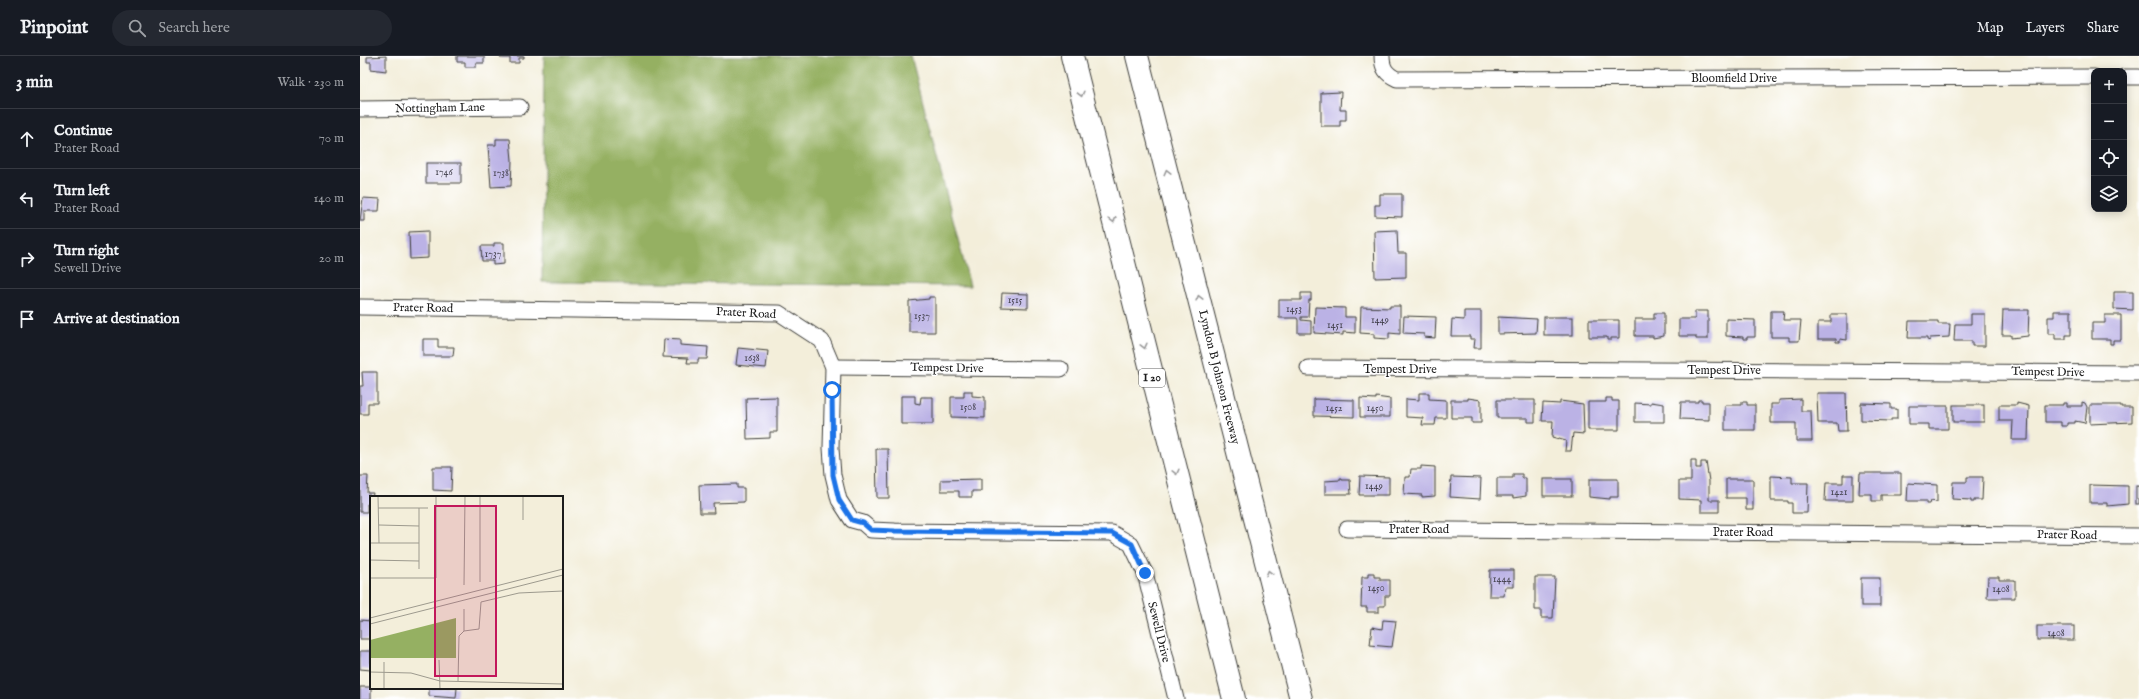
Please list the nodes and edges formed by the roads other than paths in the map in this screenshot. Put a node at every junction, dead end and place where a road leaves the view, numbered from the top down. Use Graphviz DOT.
graph roads {
  1 [pos="1072,56"];
  2 [pos="1137,56"];
  3 [pos="1382,60"];
  4 [pos="2091,77"];
  5 [pos="2127,77"];
  6 [pos="2139,77"];
  7 [pos="520,107"];
  8 [pos="360,109"];
  9 [pos="360,307"];
  10 [pos="833,367"];
  11 [pos="1308,368"];
  12 [pos="1061,369"];
  13 [pos="2139,373"];
  14 [pos="1347,529"];
  15 [pos="2139,536"];
  16 [pos="1132,544"];
  17 [pos="1279,611"];
  18 [pos="1176,699"];
  19 [pos="1234,699"];
  20 [pos="1301,699"];
  21 [pos="1306,699"];
  1 -- 19 [label="highway, I 20, one-way"];
  17 -- 2 [label="highway, Lyndon B Johnson Freeway, one-way"];
  3 -- 4 [label="street, Bloomfield Drive"];
  5 -- 6 [label="street"];
  7 -- 8 [label="street, Nottingham Lane"];
  9 -- 10 [label="street, Prater Road"];
  10 -- 12 [label="street, Tempest Drive"];
  10 -- 16 [label="street, Prater Road"];
  11 -- 13 [label="street, Tempest Drive"];
  14 -- 15 [label="street, Prater Road"];
  16 -- 18 [label="street, Sewell Drive"];
  17 -- 20 [label="highway, Lyndon B Johnson Freeway"];
  17 -- 21 [label="highway"];
}
